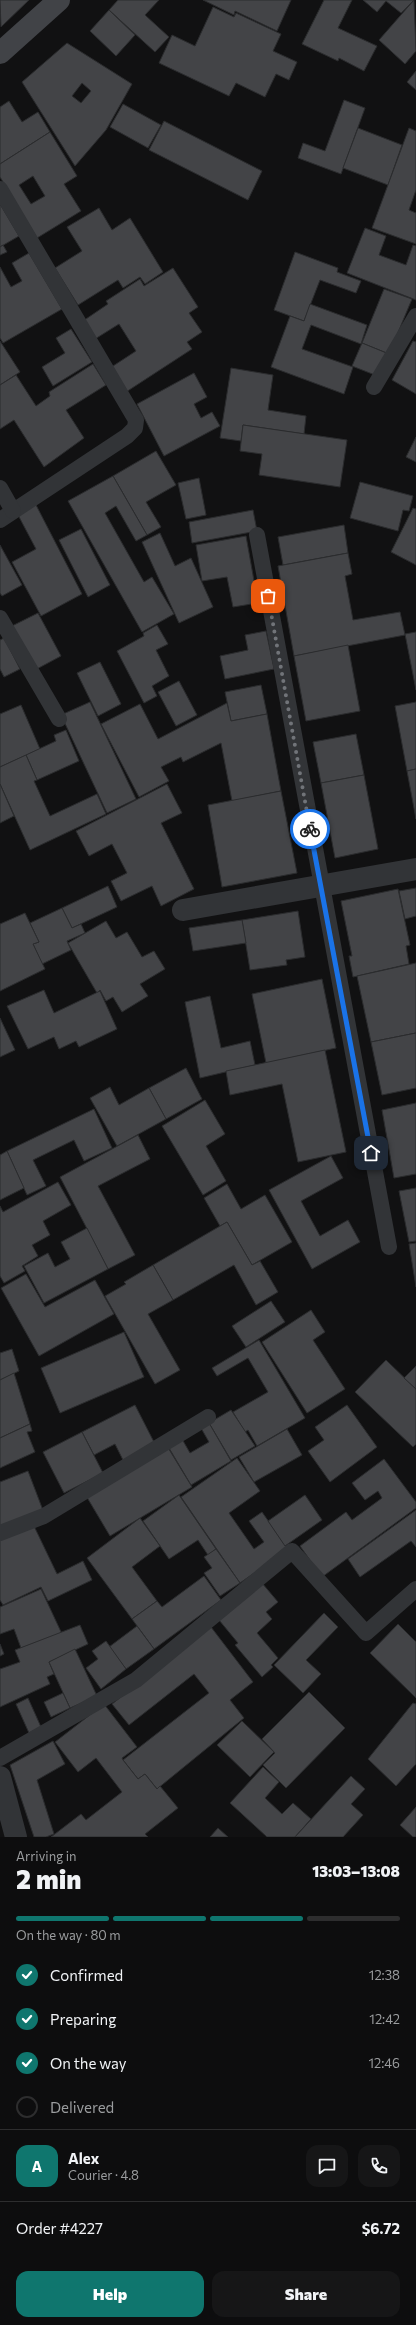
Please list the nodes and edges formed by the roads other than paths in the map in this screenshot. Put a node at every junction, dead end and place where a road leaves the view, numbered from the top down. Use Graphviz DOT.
graph roads {
  1 [pos="59,0"];
  2 [pos="0,53"];
  3 [pos="0,190"];
  4 [pos="416,316"];
  5 [pos="374,387"];
  6 [pos="0,488"];
  7 [pos="7,515"];
  8 [pos="257,535"];
  9 [pos="0,618"];
  10 [pos="59,719"];
  11 [pos="416,869"];
  12 [pos="321,886"];
  13 [pos="183,910"];
  14 [pos="388,1247"];
  15 [pos="208,1418"];
  16 [pos="0,1533"];
  17 [pos="416,1589"];
  18 [pos="0,1758"];
  19 [pos="0,1777"];
  20 [pos="16,1837"];
  1 -- 2 [label="main road"];
  3 -- 7 [label="lane"];
  4 -- 5 [label="lane"];
  6 -- 7 [label="lane"];
  8 -- 12 [label="lane"];
  9 -- 10 [label="lane"];
  11 -- 12 [label="street"];
  12 -- 13 [label="street"];
  12 -- 14 [label="lane"];
  15 -- 16 [label="lane"];
  17 -- 18 [label="lane"];
  19 -- 20 [label="street"];
}
